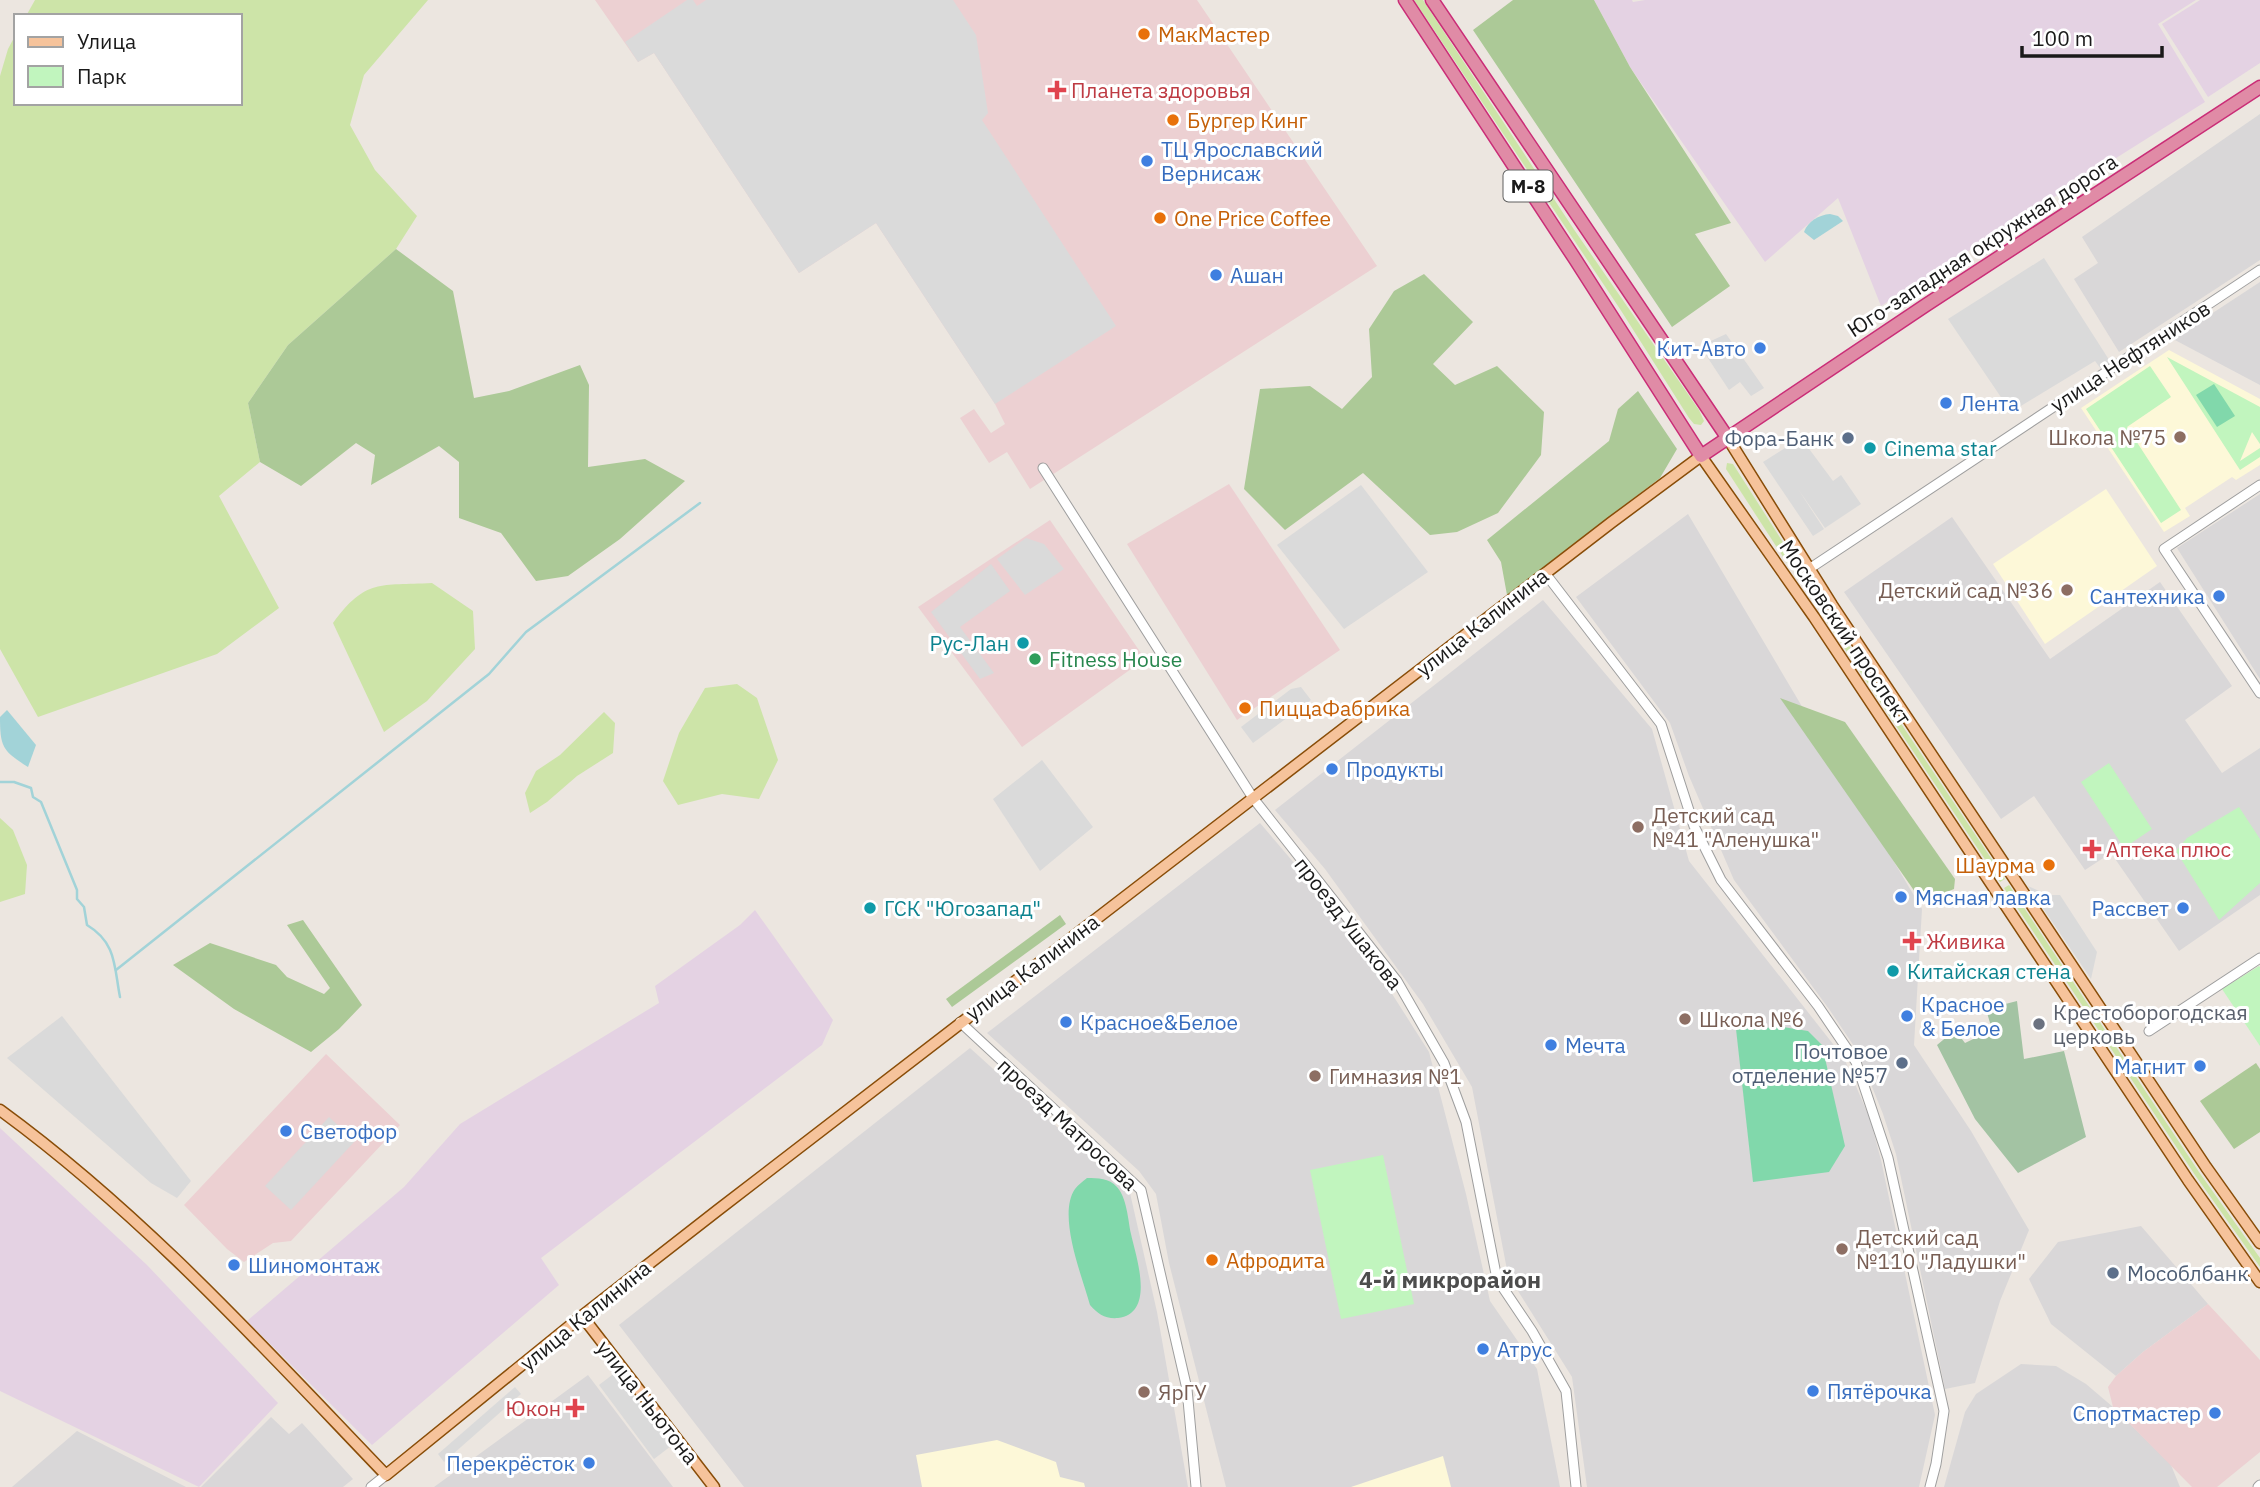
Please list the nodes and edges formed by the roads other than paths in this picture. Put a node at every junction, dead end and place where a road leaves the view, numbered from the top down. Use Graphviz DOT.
graph roads {
  1 [pos="1405,0"];
  2 [pos="1432,0"];
  3 [pos="2260,87"];
  4 [pos="2260,270"];
  5 [pos="1727,437"];
  6 [pos="1701,456"];
  7 [pos="1043,468"];
  8 [pos="2260,485"];
  9 [pos="1809,569"];
  10 [pos="1545,573"];
  11 [pos="1790,582"];
  12 [pos="1832,605"];
  13 [pos="1814,617"];
  14 [pos="2260,693"];
  15 [pos="1253,798"];
  16 [pos="2260,958"];
  17 [pos="960,1022"];
  18 [pos="2149,1031"];
  19 [pos="0,1110"];
  20 [pos="2260,1243"];
  21 [pos="2260,1282"];
  22 [pos="582,1316"];
  23 [pos="386,1475"];
  24 [pos="371,1487"];
  25 [pos="713,1487"];
  26 [pos="1196,1487"];
  27 [pos="1576,1487"];
  28 [pos="1930,1487"];
  1 -- 6 [label="highway, Московский проспект / М-8"];
  2 -- 5 [label="highway, Московский проспект / М-8"];
  3 -- 5 [label="highway, Юго-западная окружная дорога"];
  4 -- 9 [label="street, улица Нефтяников"];
  5 -- 6 [label="highway, Юго-западная окружная дорога"];
  5 -- 9 [label="main road, Московский проспект"];
  6 -- 10 [label="main road, улица Калинина"];
  6 -- 11 [label="main road, Московский проспект"];
  7 -- 15 [label="street, проезд Ушакова"];
  8 -- 14 [label="street"];
  9 -- 11 [label="main road, улица Нефтяников"];
  9 -- 12 [label="main road, Московский проспект"];
  10 -- 15 [label="main road, улица Калинина"];
  10 -- 28 [label="street"];
  11 -- 13 [label="main road, Московский проспект"];
  12 -- 13 [label="main road"];
  12 -- 20 [label="main road, Московский проспект"];
  13 -- 21 [label="main road, Московский проспект"];
  15 -- 17 [label="main road, улица Калинина"];
  15 -- 27 [label="street, проезд Ушакова"];
  16 -- 18 [label="street"];
  17 -- 22 [label="main road, улица Калинина"];
  17 -- 26 [label="street, проезд Матросова"];
  19 -- 23 [label="main road"];
  22 -- 23 [label="main road, улица Калинина"];
  22 -- 25 [label="main road, улица Ньютона"];
  23 -- 24 [label="street, улица Калинина"];
}
